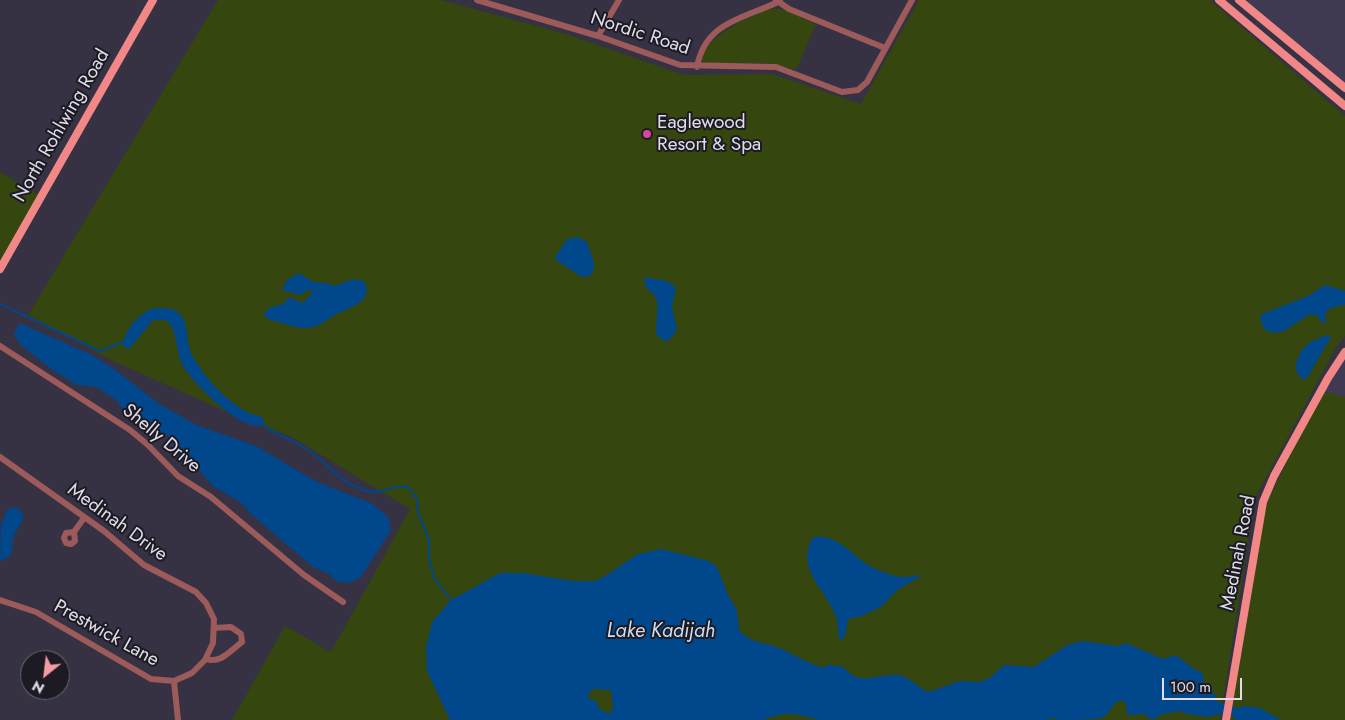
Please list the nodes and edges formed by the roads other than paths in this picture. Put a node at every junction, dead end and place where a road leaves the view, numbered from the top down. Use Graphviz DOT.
graph roads {
  1 [pos="153,0"];
  2 [pos="619,0"];
  3 [pos="912,0"];
  4 [pos="1219,0"];
  5 [pos="1239,0"];
  6 [pos="480,1"];
  7 [pos="779,1"];
  8 [pos="598,36"];
  9 [pos="886,48"];
  10 [pos="697,67"];
  11 [pos="1345,88"];
  12 [pos="1345,106"];
  13 [pos="0,269"];
  14 [pos="0,346"];
  15 [pos="1345,352"];
  16 [pos="1,460"];
  17 [pos="84,518"];
  18 [pos="74,532"];
  19 [pos="0,600"];
  20 [pos="344,602"];
  21 [pos="214,628"];
  22 [pos="206,659"];
  23 [pos="174,680"];
  24 [pos="178,720"];
  25 [pos="1226,720"];
  1 -- 13 [label="main road, North Rohlwing Road"];
  2 -- 8 [label="street"];
  3 -- 9 [label="street"];
  4 -- 12 [label="main road"];
  5 -- 11 [label="main road"];
  6 -- 8 [label="street, Nordic Road"];
  7 -- 9 [label="street"];
  7 -- 10 [label="street"];
  8 -- 10 [label="street, Nordic Road"];
  9 -- 10 [label="street, Nordic Road"];
  14 -- 20 [label="street, Shelly Drive"];
  15 -- 25 [label="main road, Medinah Road"];
  16 -- 17 [label="street, Medinah Drive"];
  17 -- 18 [label="street"];
  17 -- 21 [label="street, Medinah Drive"];
  19 -- 23 [label="street, Prestwick Lane"];
  21 -- 22 [label="street"];
  21 -- 22 [label="street"];
  22 -- 23 [label="street, Prestwick Lane"];
  23 -- 24 [label="street"];
}
